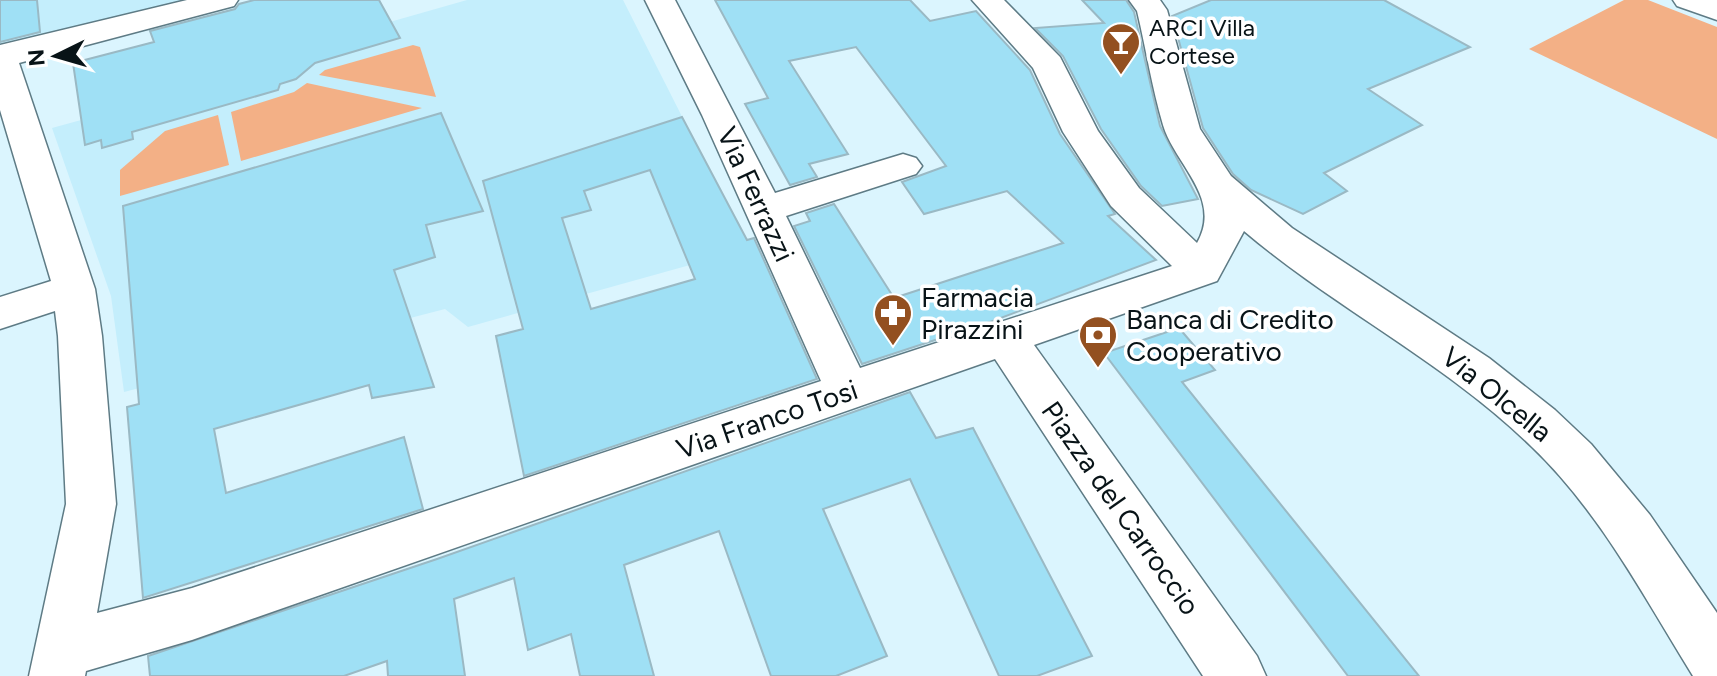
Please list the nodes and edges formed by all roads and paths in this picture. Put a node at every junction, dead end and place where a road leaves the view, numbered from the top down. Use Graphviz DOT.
graph roads {
  1 [pos="223,0"];
  2 [pos="660,0"];
  3 [pos="987,0"];
  4 [pos="1688,0"];
  5 [pos="1160,3"];
  6 [pos="1717,11"];
  7 [pos="0,57"];
  8 [pos="903,166"];
  9 [pos="1218,185"];
  10 [pos="764,210"];
  11 [pos="1202,271"];
  12 [pos="74,289"];
  13 [pos="0,313"];
  14 [pos="1005,339"];
  15 [pos="848,391"];
  16 [pos="60,663"];
  17 [pos="1717,663"];
  18 [pos="1237,676"];
  1 -- 7 [label="street"];
  2 -- 10 [label="street, Via Ferrazzi"];
  3 -- 11 [label="street"];
  4 -- 6 [label="street"];
  5 -- 9 [label="street"];
  7 -- 12 [label="street"];
  8 -- 10 [label="street"];
  9 -- 11 [label="street"];
  9 -- 17 [label="street, Via Olcella"];
  10 -- 15 [label="street, Via Ferrazzi"];
  11 -- 14 [label="street, Via Franco Tosi"];
  12 -- 13 [label="street"];
  12 -- 16 [label="street"];
  14 -- 15 [label="street, Via Franco Tosi"];
  14 -- 18 [label="street, Piazza del Carroccio"];
  15 -- 16 [label="street, Via Franco Tosi"];
}
